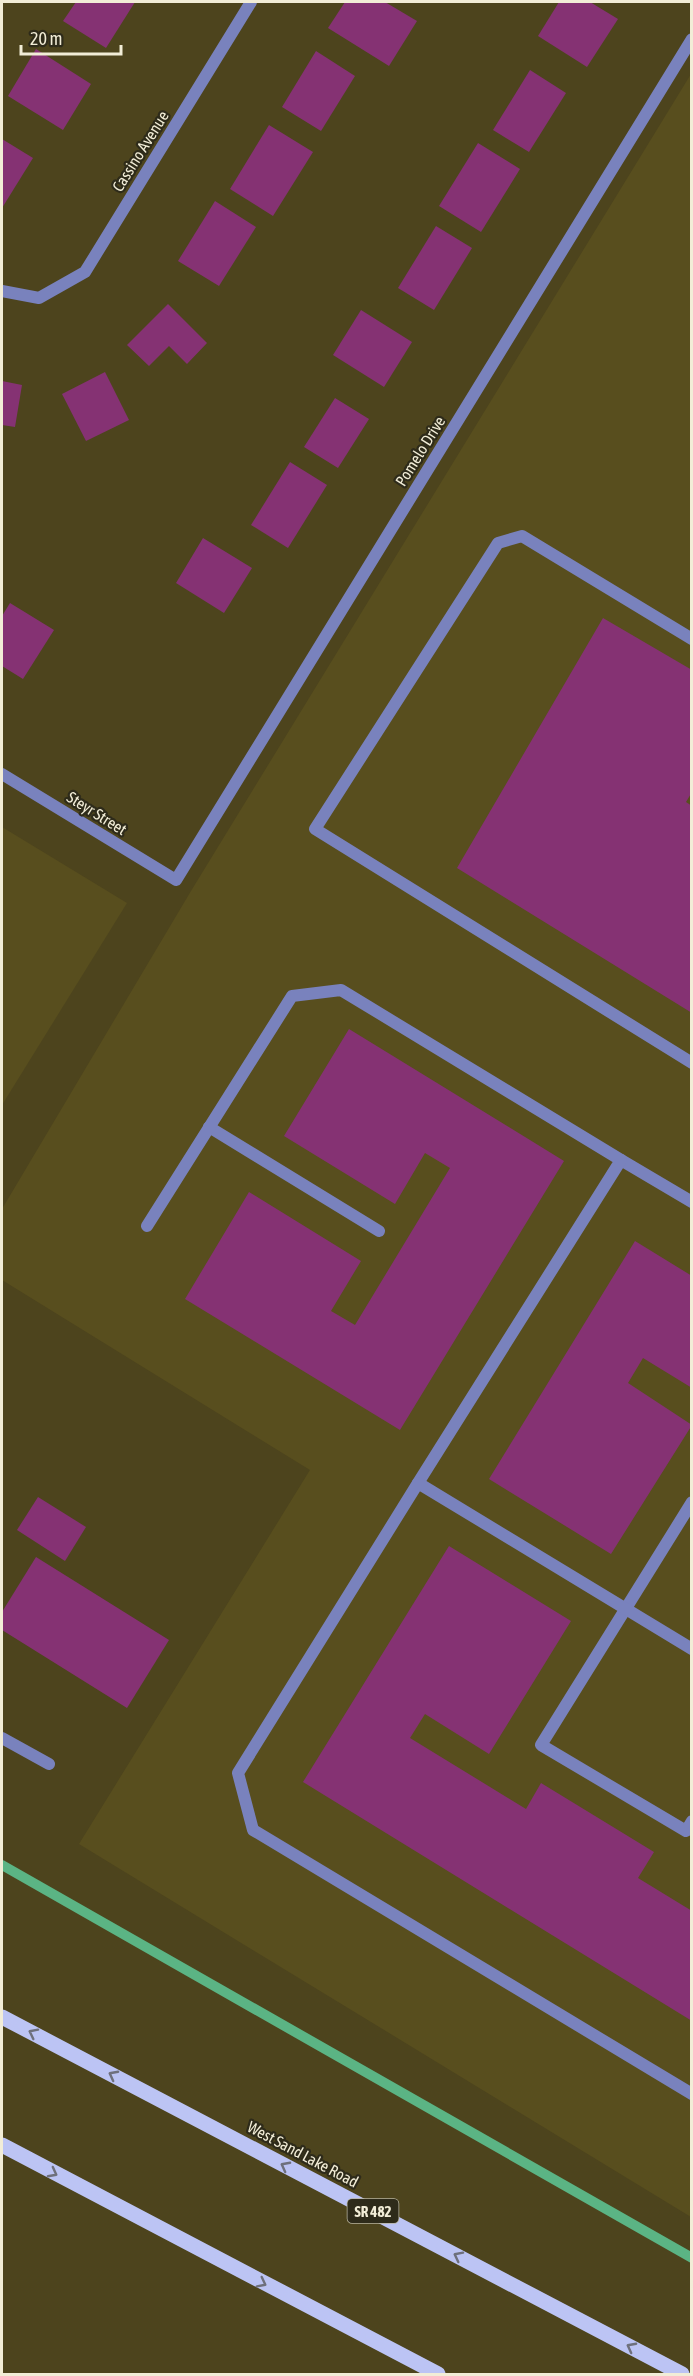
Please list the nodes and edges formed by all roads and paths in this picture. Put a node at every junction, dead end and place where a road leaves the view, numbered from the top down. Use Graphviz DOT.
graph roads {
  1 [pos="251,2"];
  2 [pos="692,39"];
  3 [pos="2,291"];
  4 [pos="692,639"];
  5 [pos="2,774"];
  6 [pos="176,880"];
  7 [pos="692,1063"];
  8 [pos="209,1127"];
  9 [pos="621,1160"];
  10 [pos="692,1202"];
  11 [pos="147,1226"];
  12 [pos="379,1231"];
  13 [pos="418,1483"];
  14 [pos="692,1502"];
  15 [pos="624,1608"];
  16 [pos="692,1649"];
  17 [pos="2,1738"];
  18 [pos="49,1764"];
  19 [pos="692,1821"];
  20 [pos="2,2017"];
  21 [pos="692,2094"];
  22 [pos="2,2145"];
  23 [pos="438,2374"];
  24 [pos="682,2374"];
  1 -- 3 [label="street, Cassino Avenue"];
  2 -- 6 [label="street, Pomelo Drive"];
  4 -- 7 [label="street"];
  5 -- 6 [label="street, Steyr Street"];
  8 -- 9 [label="street"];
  8 -- 11 [label="street"];
  8 -- 12 [label="street"];
  9 -- 10 [label="street"];
  9 -- 13 [label="street"];
  13 -- 15 [label="street"];
  13 -- 21 [label="street"];
  14 -- 15 [label="street"];
  15 -- 16 [label="street"];
  15 -- 19 [label="street"];
  17 -- 18 [label="street"];
  24 -- 20 [label="main road, West Sand Lake Road / SR 482, one-way"];
  22 -- 23 [label="main road, one-way"];
}
